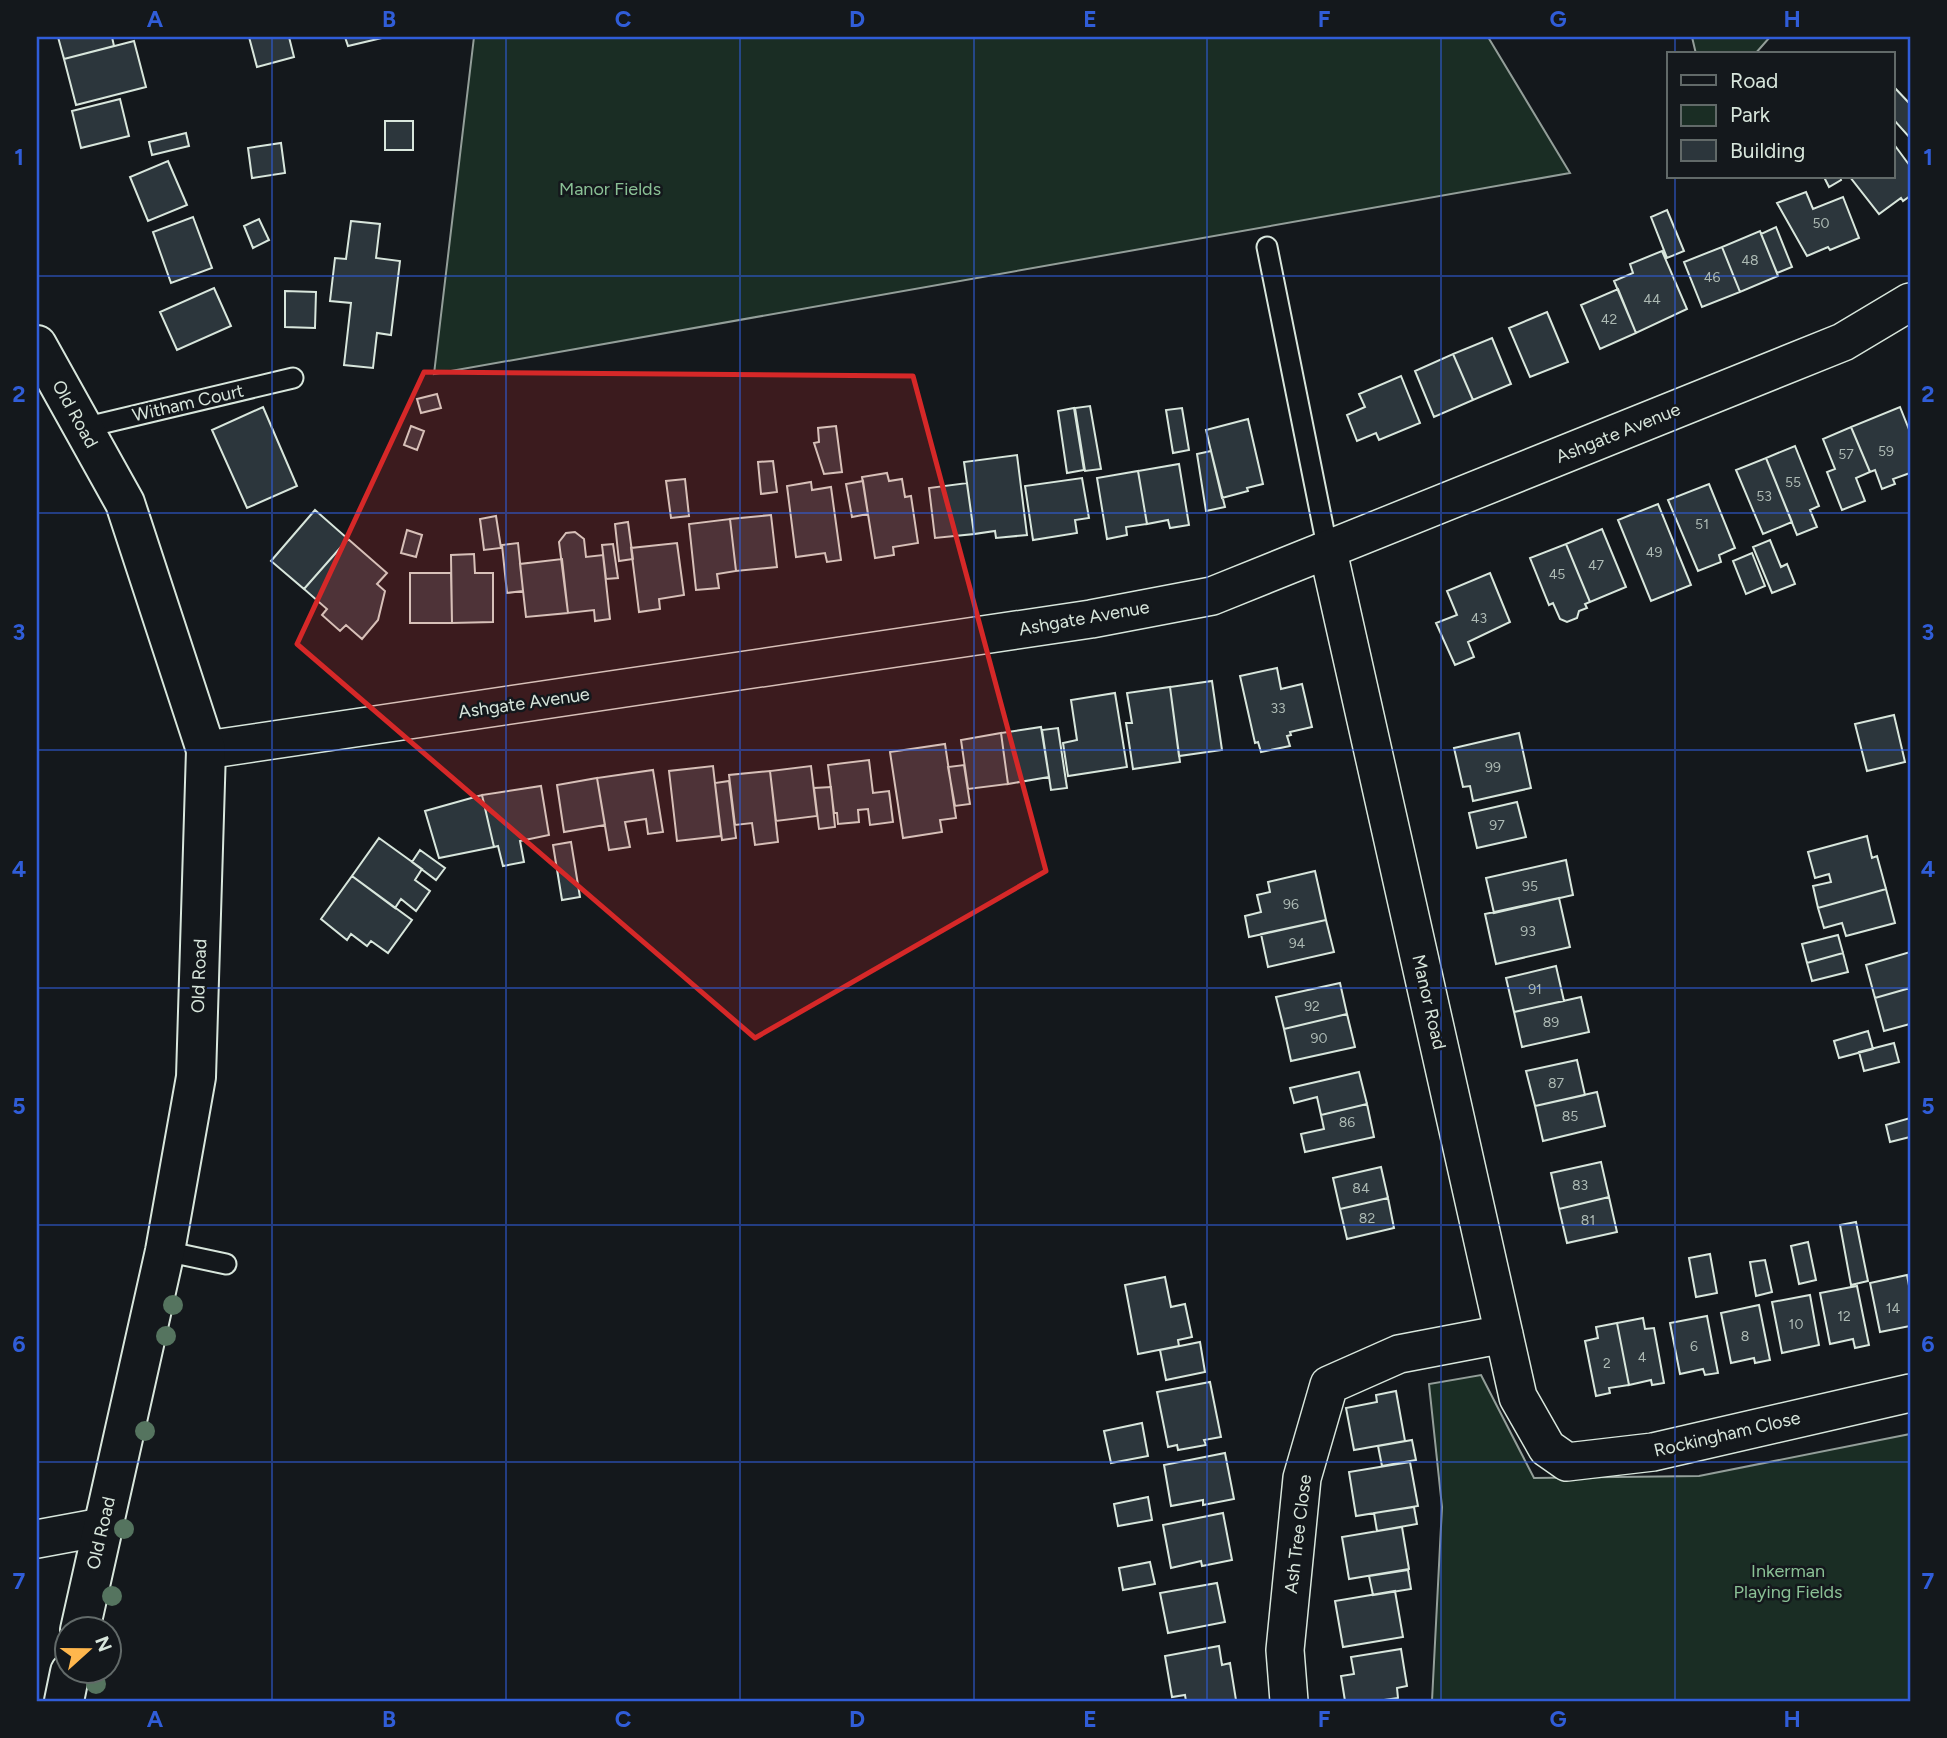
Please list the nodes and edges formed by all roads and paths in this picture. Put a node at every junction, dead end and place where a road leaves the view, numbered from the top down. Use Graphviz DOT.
graph roads {
  1 [pos="1267,247"];
  2 [pos="1910,302"];
  3 [pos="37,345"];
  4 [pos="293,378"];
  5 [pos="83,428"];
  6 [pos="1328,551"];
  7 [pos="206,750"];
  8 [pos="165,1251"];
  9 [pos="226,1264"];
  10 [pos="1504,1334"];
  11 [pos="1910,1392"];
  12 [pos="1547,1448"];
  13 [pos="102,1527"];
  14 [pos="37,1539"];
  15 [pos="83,1616"];
  16 [pos="1289,1701"];
  1 -- 6 [label="lane"];
  2 -- 6 [label="street, Ashgate Avenue"];
  3 -- 5 [label="street, Old Road"];
  4 -- 5 [label="lane, Witham Court"];
  5 -- 7 [label="street, Old Road"];
  6 -- 7 [label="street, Ashgate Avenue"];
  6 -- 10 [label="street, Manor Road"];
  7 -- 8 [label="street, Old Road"];
  8 -- 9 [label="lane"];
  8 -- 13 [label="street, Old Road"];
  10 -- 12 [label="street, Manor Road"];
  10 -- 16 [label="street, Ash Tree Close"];
  11 -- 12 [label="street, Rockingham Close"];
  13 -- 14 [label="street"];
  13 -- 15 [label="street, Old Road"];
}
